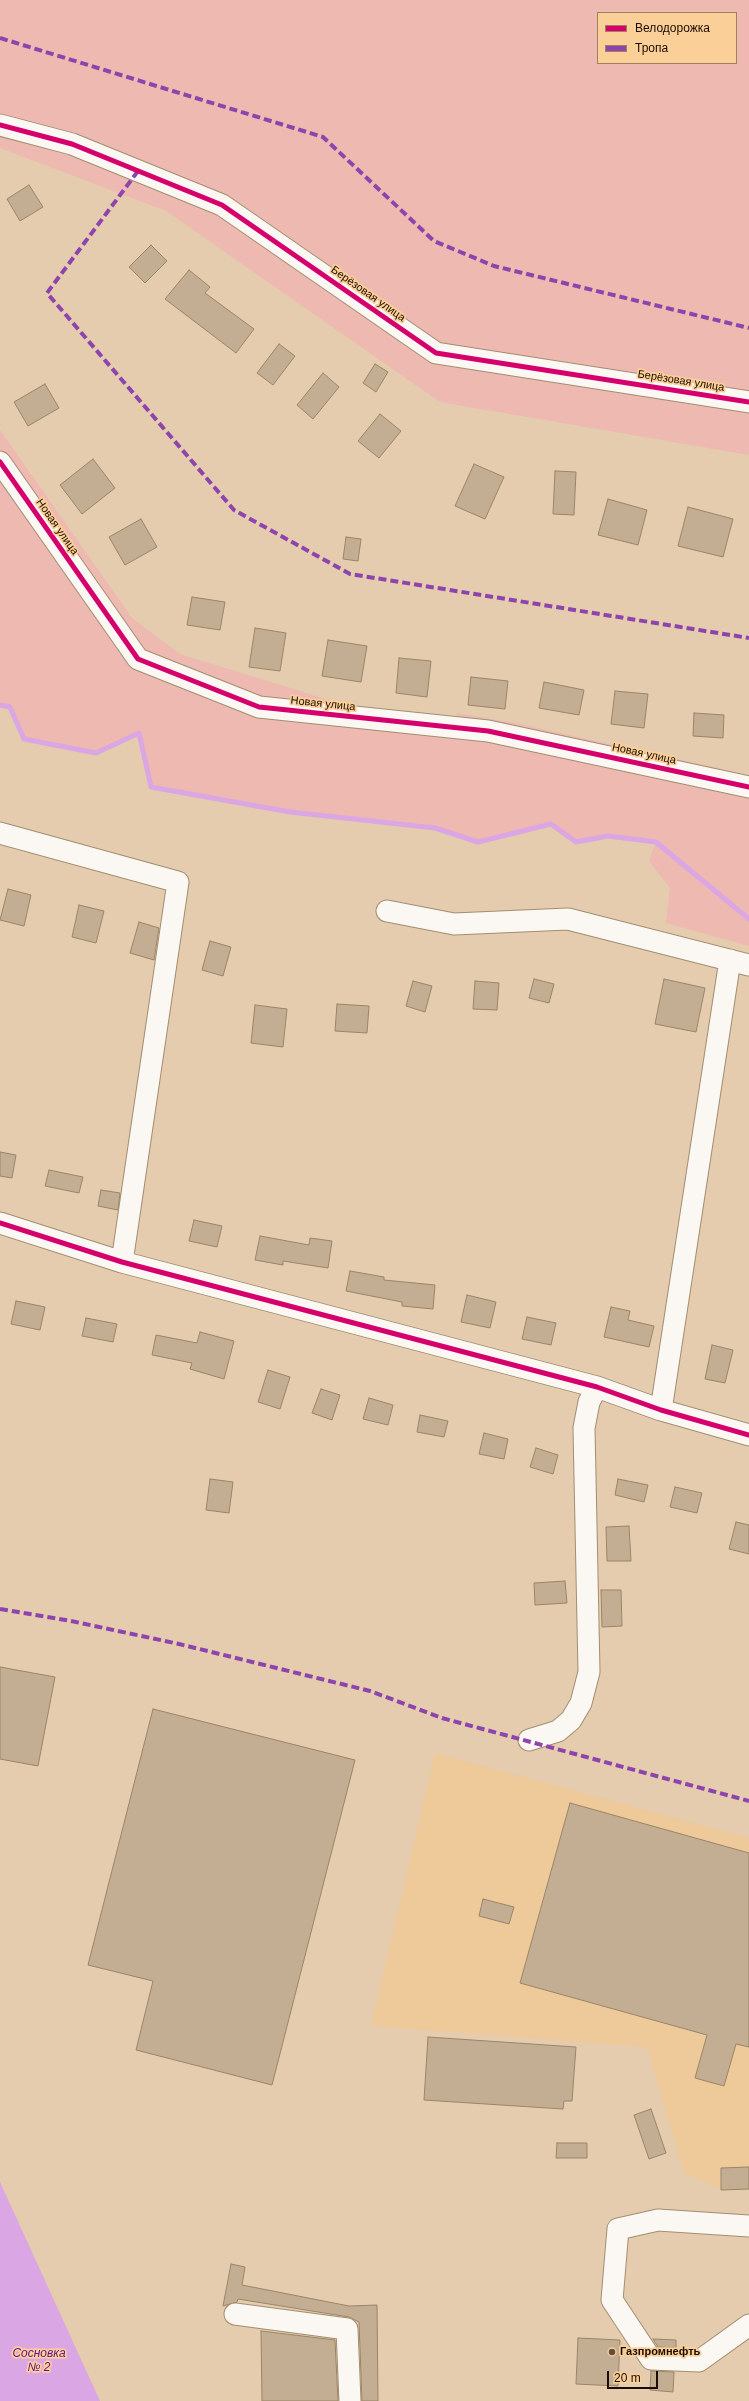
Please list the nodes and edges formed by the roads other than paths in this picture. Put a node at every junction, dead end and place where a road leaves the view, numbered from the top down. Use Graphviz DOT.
graph roads {
  1 [pos="0,126"];
  2 [pos="749,402"];
  3 [pos="0,462"];
  4 [pos="749,787"];
  5 [pos="0,833"];
  6 [pos="387,911"];
  7 [pos="739,962"];
  8 [pos="0,1223"];
  9 [pos="122,1262"];
  10 [pos="596,1387"];
  11 [pos="661,1410"];
  12 [pos="749,1435"];
  13 [pos="529,1740"];
  14 [pos="749,2226"];
  15 [pos="235,2314"];
  16 [pos="749,2325"];
  17 [pos="350,2401"];
  1 -- 2 [label="street, Берёзовая улица"];
  3 -- 4 [label="street, Новая улица"];
  5 -- 9 [label="street"];
  6 -- 7 [label="street"];
  7 -- 11 [label="street"];
  8 -- 9 [label="street"];
  9 -- 10 [label="street"];
  10 -- 11 [label="street"];
  10 -- 13 [label="street"];
  11 -- 12 [label="street"];
  14 -- 16 [label="street"];
  15 -- 17 [label="street"];
}
